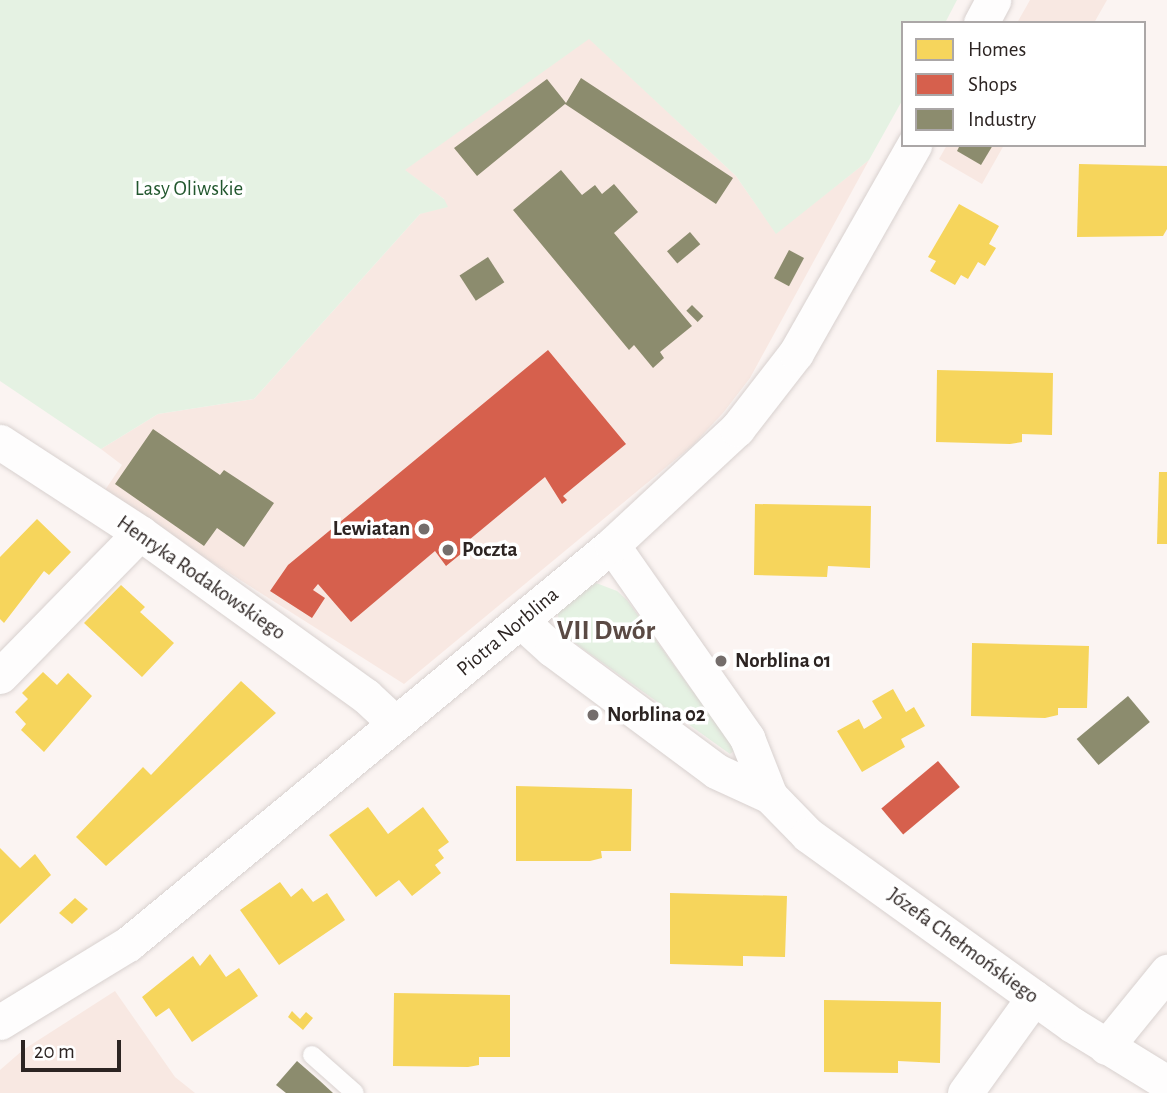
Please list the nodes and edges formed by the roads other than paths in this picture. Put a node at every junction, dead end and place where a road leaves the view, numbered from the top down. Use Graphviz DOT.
graph roads {
  1 [pos="993,0"];
  2 [pos="982,21"];
  3 [pos="913,147"];
  4 [pos="0,442"];
  5 [pos="140,533"];
  6 [pos="612,545"];
  7 [pos="521,621"];
  8 [pos="0,676"];
  9 [pos="395,723"];
  10 [pos="769,796"];
  11 [pos="1167,972"];
  12 [pos="1034,997"];
  13 [pos="0,1022"];
  14 [pos="1106,1047"];
  15 [pos="312,1055"];
  16 [pos="1167,1083"];
  17 [pos="355,1093"];
  18 [pos="965,1093"];
  1 -- 2 [label="street"];
  3 -- 6 [label="street, Piotra Norblina"];
  4 -- 5 [label="street, Henryka Rodakowskiego"];
  5 -- 8 [label="street"];
  5 -- 9 [label="street, Henryka Rodakowskiego"];
  6 -- 7 [label="street, Piotra Norblina"];
  6 -- 10 [label="street, Józefa Chełmońskiego"];
  7 -- 9 [label="street, Piotra Norblina"];
  7 -- 10 [label="street, Józefa Chełmońskiego"];
  9 -- 13 [label="street, Piotra Norblina"];
  10 -- 12 [label="street, Józefa Chełmońskiego"];
  11 -- 14 [label="street"];
  12 -- 14 [label="street, Józefa Chełmońskiego"];
  12 -- 18 [label="street"];
  14 -- 16 [label="street, Józefa Chełmońskiego"];
  15 -- 17 [label="lane"];
}
